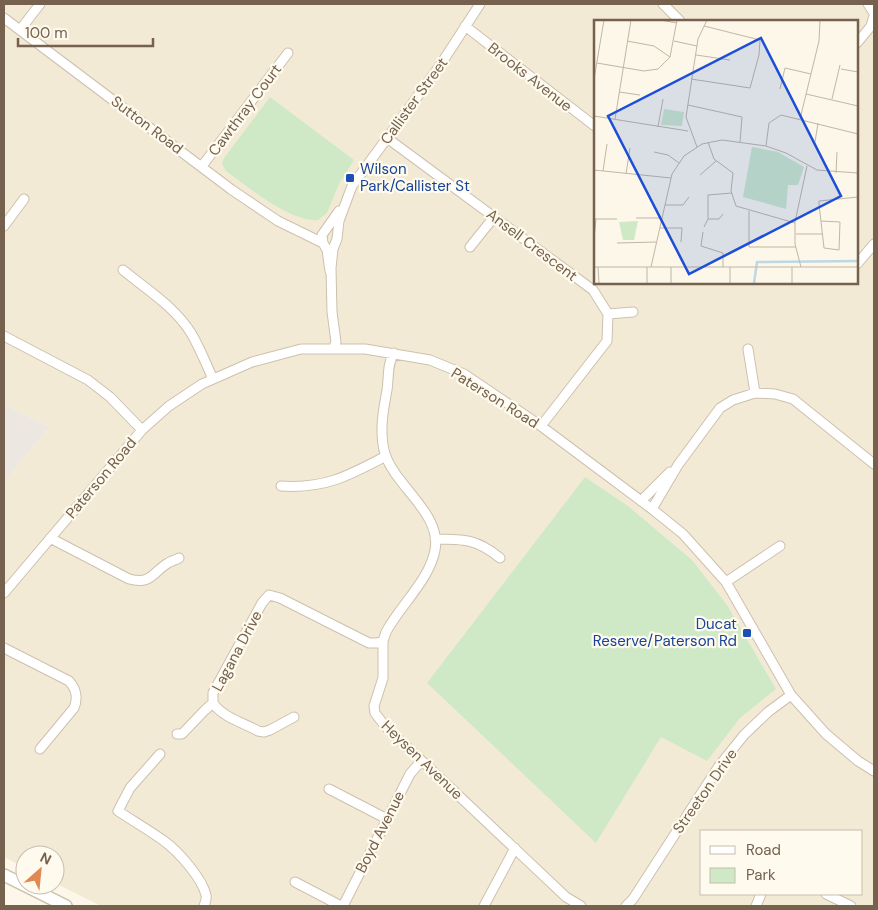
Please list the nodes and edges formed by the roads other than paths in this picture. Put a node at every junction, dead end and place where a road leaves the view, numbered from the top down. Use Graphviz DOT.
graph roads {
  1 [pos="40,4"];
  2 [pos="480,4"];
  3 [pos="663,4"];
  4 [pos="868,4"];
  5 [pos="874,14"];
  6 [pos="4,18"];
  7 [pos="679,20"];
  8 [pos="465,26"];
  9 [pos="20,30"];
  10 [pos="858,42"];
  11 [pos="288,53"];
  12 [pos="594,125"];
  13 [pos="387,138"];
  14 [pos="202,166"];
  15 [pos="347,198"];
  16 [pos="24,199"];
  17 [pos="494,217"];
  18 [pos="4,226"];
  19 [pos="293,228"];
  20 [pos="326,230"];
  21 [pos="336,239"];
  22 [pos="324,243"];
  23 [pos="874,244"];
  24 [pos="470,247"];
  25 [pos="858,263"];
  26 [pos="123,270"];
  27 [pos="330,271"];
  28 [pos="633,312"];
  29 [pos="608,314"];
  30 [pos="4,336"];
  31 [pos="748,348"];
  32 [pos="333,349"];
  33 [pos="394,353"];
  34 [pos="213,379"];
  35 [pos="755,393"];
  36 [pos="541,426"];
  37 [pos="142,430"];
  38 [pos="386,456"];
  39 [pos="873,462"];
  40 [pos="678,465"];
  41 [pos="281,486"];
  42 [pos="642,501"];
  43 [pos="652,509"];
  44 [pos="50,538"];
  45 [pos="436,539"];
  46 [pos="780,546"];
  47 [pos="179,558"];
  48 [pos="500,558"];
  49 [pos="726,582"];
  50 [pos="4,593"];
  51 [pos="383,641"];
  52 [pos="4,648"];
  53 [pos="791,695"];
  54 [pos="213,703"];
  55 [pos="294,717"];
  56 [pos="177,734"];
  57 [pos="40,749"];
  58 [pos="160,754"];
  59 [pos="421,760"];
  60 [pos="874,771"];
  61 [pos="329,789"];
  62 [pos="387,819"];
  63 [pos="515,848"];
  64 [pos="4,875"];
  65 [pos="295,882"];
  66 [pos="828,895"];
  67 [pos="629,904"];
  68 [pos="66,906"];
  69 [pos="204,906"];
  70 [pos="342,906"];
  71 [pos="484,906"];
  72 [pos="581,906"];
  73 [pos="851,906"];
  1 -- 9 [label="street"];
  2 -- 8 [label="street, Callister Street"];
  3 -- 7 [label="street"];
  4 -- 5 [label="street"];
  5 -- 10 [label="street"];
  6 -- 9 [label="street, Sutton Road"];
  8 -- 12 [label="street, Brooks Avenue"];
  8 -- 13 [label="street, Callister Street"];
  9 -- 14 [label="street, Sutton Road"];
  11 -- 14 [label="street, Cawthray Court"];
  13 -- 15 [label="street, Callister Street"];
  13 -- 17 [label="street, Ansell Crescent"];
  14 -- 19 [label="street, Sutton Road"];
  15 -- 20 [label="street, Callister Street"];
  15 -- 21 [label="street, Callister Street"];
  16 -- 18 [label="street"];
  17 -- 24 [label="street"];
  17 -- 29 [label="street, Ansell Crescent"];
  19 -- 20 [label="street, Sutton Road"];
  19 -- 22 [label="street, Sutton Road"];
  20 -- 21 [label="street"];
  20 -- 22 [label="street, Callister Street"];
  21 -- 22 [label="street"];
  21 -- 27 [label="street, Callister Street"];
  22 -- 27 [label="street, Callister Street"];
  23 -- 25 [label="street"];
  26 -- 34 [label="street"];
  27 -- 32 [label="street, Callister Street"];
  28 -- 29 [label="street"];
  29 -- 36 [label="street"];
  30 -- 37 [label="street"];
  31 -- 35 [label="street"];
  32 -- 33 [label="street, Paterson Road"];
  32 -- 34 [label="street, Paterson Road"];
  33 -- 36 [label="street, Paterson Road"];
  33 -- 38 [label="street"];
  34 -- 37 [label="street, Paterson Road"];
  35 -- 39 [label="street"];
  35 -- 40 [label="street"];
  36 -- 42 [label="street, Paterson Road"];
  37 -- 44 [label="street, Paterson Road"];
  38 -- 41 [label="street"];
  38 -- 45 [label="street"];
  40 -- 42 [label="street"];
  40 -- 43 [label="street"];
  42 -- 43 [label="street, Paterson Road"];
  43 -- 49 [label="street, Paterson Road"];
  44 -- 47 [label="street"];
  44 -- 50 [label="street, Paterson Road"];
  45 -- 48 [label="street"];
  45 -- 51 [label="street, Heysen Avenue"];
  46 -- 49 [label="street"];
  49 -- 53 [label="street, Paterson Road"];
  51 -- 54 [label="street, Lagana Drive"];
  51 -- 59 [label="street, Heysen Avenue"];
  52 -- 57 [label="street"];
  53 -- 60 [label="street, Paterson Road"];
  53 -- 67 [label="street, Streeton Drive"];
  54 -- 55 [label="street"];
  54 -- 56 [label="street, Lagana Drive"];
  58 -- 69 [label="street"];
  59 -- 62 [label="street, Boyd Avenue"];
  59 -- 63 [label="street, Heysen Avenue"];
  61 -- 62 [label="street"];
  62 -- 70 [label="street, Boyd Avenue"];
  63 -- 71 [label="street"];
  63 -- 72 [label="street, Heysen Avenue"];
  64 -- 68 [label="street"];
  65 -- 70 [label="street"];
  66 -- 73 [label="street"];
}
